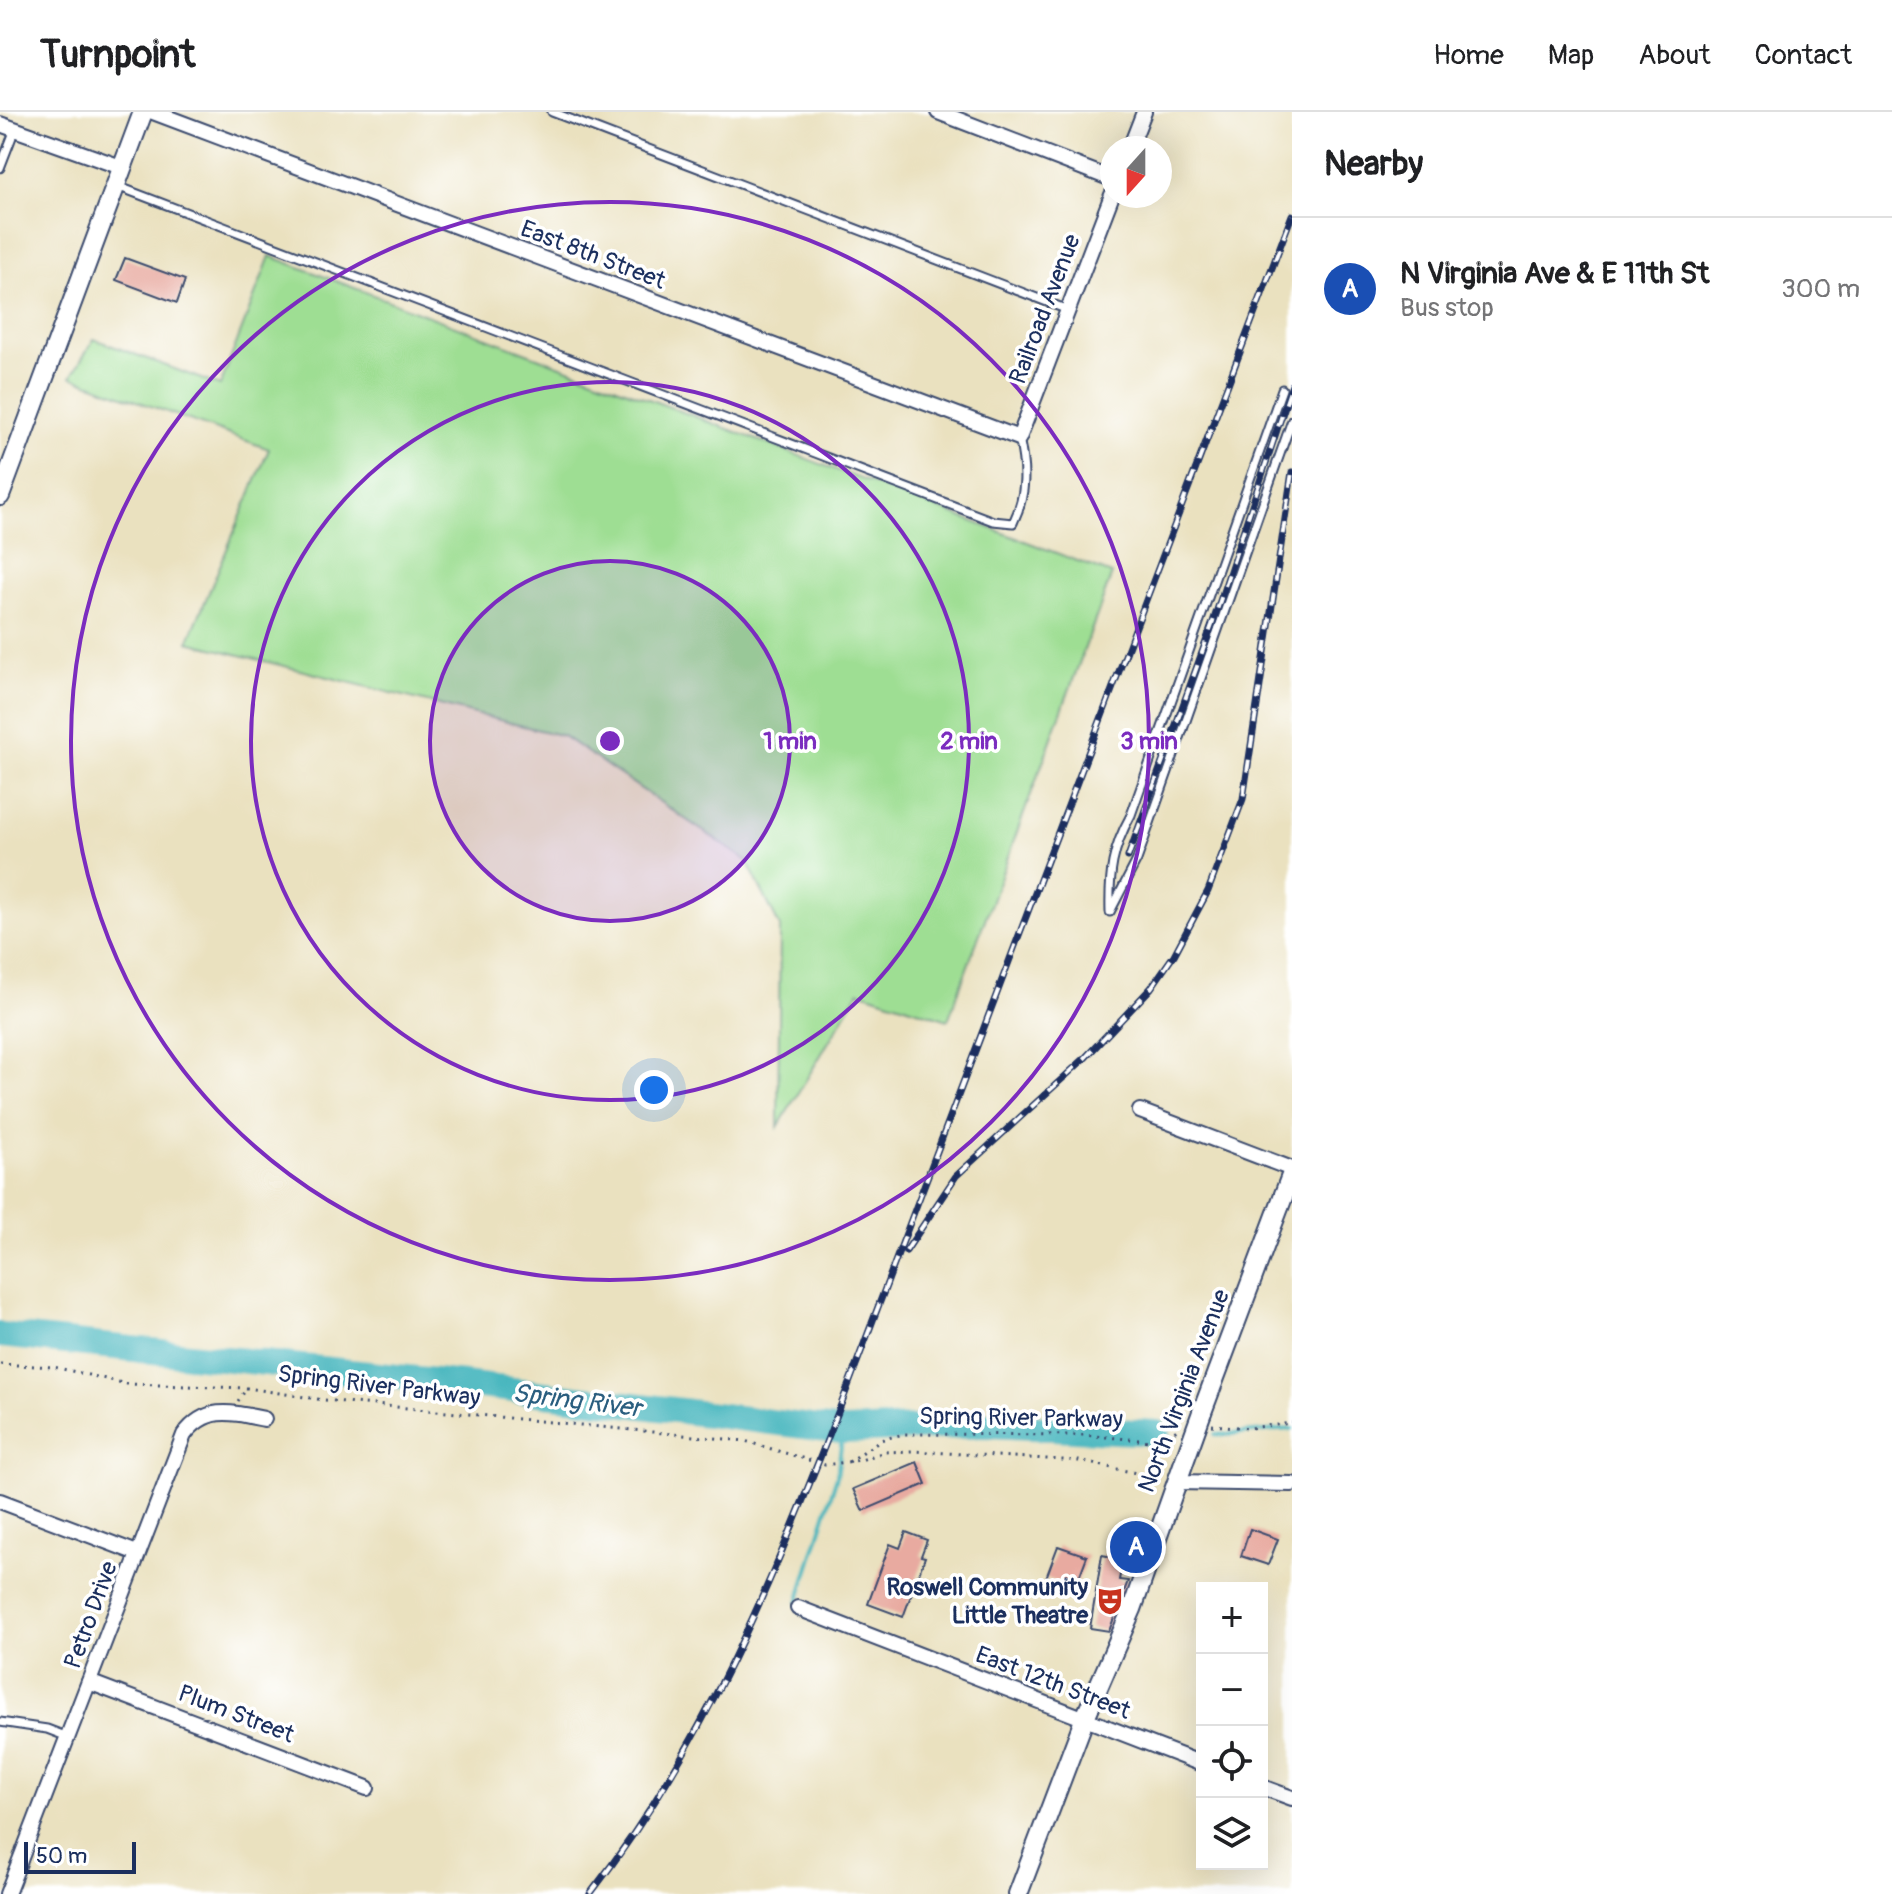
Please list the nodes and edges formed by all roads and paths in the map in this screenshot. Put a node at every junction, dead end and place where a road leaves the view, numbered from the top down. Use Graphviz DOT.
graph roads {
  1 [pos="143,112"];
  2 [pos="153,112"];
  3 [pos="552,112"];
  4 [pos="938,112"];
  5 [pos="1144,112"];
  6 [pos="0,124"];
  7 [pos="15,129"];
  8 [pos="1135,136"];
  9 [pos="0,168"];
  10 [pos="1100,174"];
  11 [pos="118,176"];
  12 [pos="1107,208"];
  13 [pos="1068,310"];
  14 [pos="1282,389"];
  15 [pos="1292,420"];
  16 [pos="1019,438"];
  17 [pos="0,496"];
  18 [pos="1140,1111"];
  19 [pos="1292,1171"];
  20 [pos="0,1364"];
  21 [pos="264,1419"];
  22 [pos="1203,1419"];
  23 [pos="1292,1423"];
  24 [pos="1183,1426"];
  25 [pos="848,1463"];
  26 [pos="1176,1482"];
  27 [pos="1292,1484"];
  28 [pos="0,1501"];
  29 [pos="137,1553"];
  30 [pos="798,1608"];
  31 [pos="89,1682"];
  32 [pos="1084,1720"];
  33 [pos="0,1722"];
  34 [pos="68,1737"];
  35 [pos="1196,1762"];
  36 [pos="367,1788"];
  37 [pos="1268,1789"];
  38 [pos="1292,1798"];
  39 [pos="7,1894"];
  40 [pos="1018,1894"];
  1 -- 11 [label="street"];
  2 -- 16 [label="street, East 8th Street"];
  3 -- 13 [label="lane"];
  4 -- 10 [label="street"];
  5 -- 8 [label="street"];
  6 -- 7 [label="street"];
  7 -- 9 [label="lane"];
  7 -- 11 [label="street"];
  11 -- 16 [label="lane"];
  11 -- 17 [label="street"];
  12 -- 13 [label="street, Railroad Avenue"];
  13 -- 16 [label="street, Railroad Avenue"];
  14 -- 15 [label="lane"];
  18 -- 19 [label="street"];
  19 -- 22 [label="street, North Virginia Avenue"];
  20 -- 25 [label="path, Spring River Parkway"];
  21 -- 29 [label="street, Petro Drive"];
  22 -- 23 [label="path"];
  22 -- 26 [label="street, North Virginia Avenue, bridge"];
  24 -- 25 [label="path, Spring River Parkway"];
  25 -- 26 [label="path, Spring River Parkway"];
  26 -- 27 [label="street"];
  26 -- 32 [label="street, North Virginia Avenue"];
  28 -- 29 [label="street"];
  29 -- 31 [label="street, Petro Drive"];
  30 -- 32 [label="street, East 12th Street"];
  31 -- 34 [label="street, Petro Drive"];
  31 -- 36 [label="street, Plum Street"];
  32 -- 35 [label="street, East 12th Street"];
  32 -- 40 [label="street, North Virginia Avenue"];
  33 -- 34 [label="lane"];
  34 -- 39 [label="street, Petro Drive"];
  37 -- 38 [label="street"];
}
